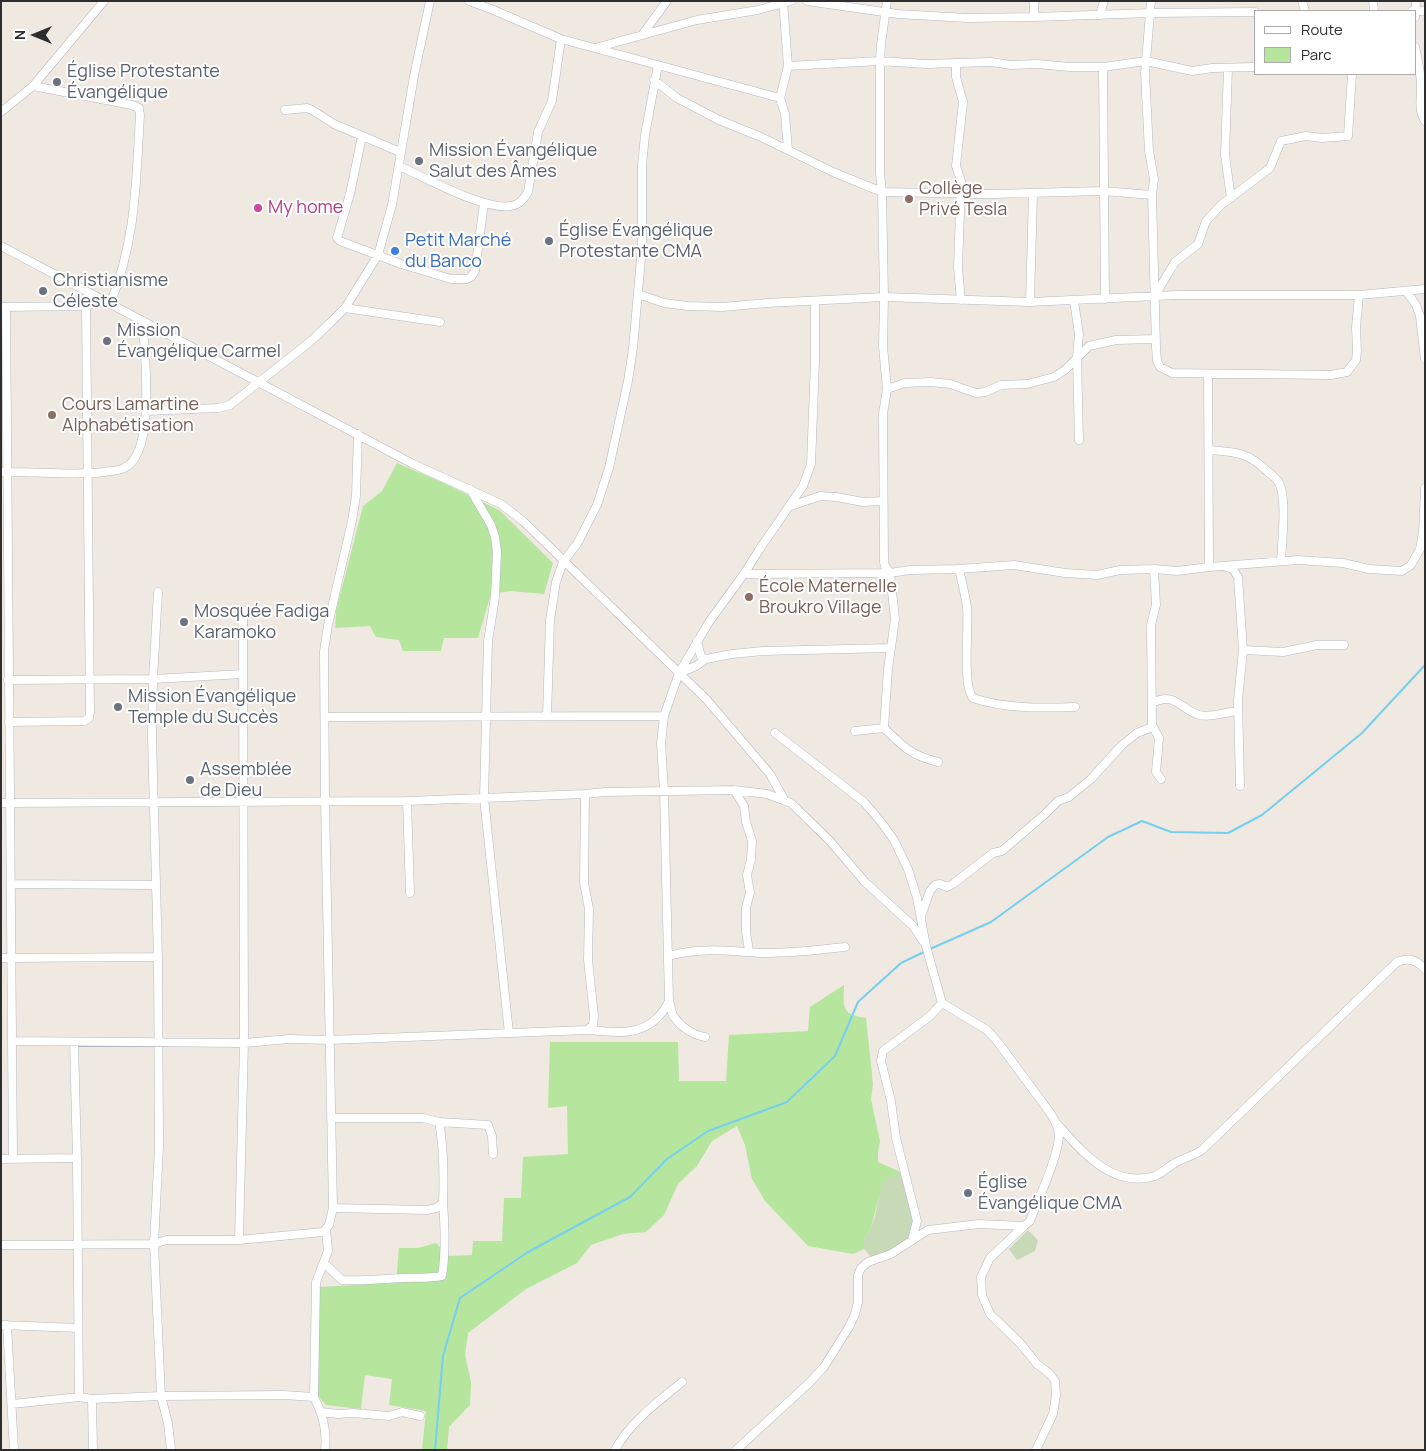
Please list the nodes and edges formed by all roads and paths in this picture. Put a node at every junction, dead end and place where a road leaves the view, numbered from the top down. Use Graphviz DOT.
graph roads {
  1 [pos="104,1"];
  2 [pos="430,1"];
  3 [pos="469,1"];
  4 [pos="667,1"];
  5 [pos="807,1"];
  6 [pos="887,1"];
  7 [pos="1034,1"];
  8 [pos="1104,1"];
  9 [pos="1151,1"];
  10 [pos="786,2"];
  11 [pos="885,12"];
  12 [pos="1151,12"];
  13 [pos="1254,12"];
  14 [pos="1100,14"];
  15 [pos="1034,17"];
  16 [pos="642,35"];
  17 [pos="561,39"];
  18 [pos="591,48"];
  19 [pos="1416,51"];
  20 [pos="880,61"];
  21 [pos="1146,61"];
  22 [pos="956,63"];
  23 [pos="658,65"];
  24 [pos="788,66"];
  25 [pos="1103,67"];
  26 [pos="1254,67"];
  27 [pos="1420,67"];
  28 [pos="1228,68"];
  29 [pos="1352,75"];
  30 [pos="654,80"];
  31 [pos="33,86"];
  32 [pos="780,98"];
  33 [pos="285,110"];
  34 [pos="1,112"];
  35 [pos="1425,121"];
  36 [pos="362,136"];
  37 [pos="788,150"];
  38 [pos="400,152"];
  39 [pos="399,166"];
  40 [pos="1103,191"];
  41 [pos="882,192"];
  42 [pos="1033,193"];
  43 [pos="960,194"];
  44 [pos="1152,196"];
  45 [pos="1231,198"];
  46 [pos="484,203"];
  47 [pos="1,246"];
  48 [pos="378,255"];
  49 [pos="1425,289"];
  50 [pos="1406,290"];
  51 [pos="638,294"];
  52 [pos="1359,295"];
  53 [pos="884,297"];
  54 [pos="1154,297"];
  55 [pos="1105,299"];
  56 [pos="961,300"];
  57 [pos="815,301"];
  58 [pos="1074,301"];
  59 [pos="107,302"];
  60 [pos="1030,302"];
  61 [pos="86,306"];
  62 [pos="3,307"];
  63 [pos="345,308"];
  64 [pos="142,321"];
  65 [pos="440,322"];
  66 [pos="1156,339"];
  67 [pos="1077,357"];
  68 [pos="1425,359"];
  69 [pos="1208,374"];
  70 [pos="259,382"];
  71 [pos="887,389"];
  72 [pos="147,411"];
  73 [pos="358,434"];
  74 [pos="1078,440"];
  75 [pos="1209,450"];
  76 [pos="4,472"];
  77 [pos="88,474"];
  78 [pos="1425,488"];
  79 [pos="470,489"];
  80 [pos="883,501"];
  81 [pos="791,506"];
  82 [pos="1281,561"];
  83 [pos="564,562"];
  84 [pos="1223,565"];
  85 [pos="1209,567"];
  86 [pos="959,569"];
  87 [pos="1154,569"];
  88 [pos="890,573"];
  89 [pos="744,574"];
  90 [pos="158,592"];
  91 [pos="243,610"];
  92 [pos="5,637"];
  93 [pos="698,641"];
  94 [pos="1344,645"];
  95 [pos="891,648"];
  96 [pos="1243,650"];
  97 [pos="706,659"];
  98 [pos="679,673"];
  99 [pos="243,674"];
  100 [pos="153,679"];
  101 [pos="8,680"];
  102 [pos="90,680"];
  103 [pos="1152,704"];
  104 [pos="1075,707"];
  105 [pos="1238,711"];
  106 [pos="487,716"];
  107 [pos="547,716"];
  108 [pos="664,716"];
  109 [pos="325,718"];
  110 [pos="8,722"];
  111 [pos="1152,725"];
  112 [pos="884,728"];
  113 [pos="855,731"];
  114 [pos="775,733"];
  115 [pos="938,762"];
  116 [pos="1161,779"];
  117 [pos="1240,786"];
  118 [pos="734,790"];
  119 [pos="664,791"];
  120 [pos="585,794"];
  121 [pos="484,798"];
  122 [pos="155,801"];
  123 [pos="244,801"];
  124 [pos="325,801"];
  125 [pos="407,801"];
  126 [pos="785,801"];
  127 [pos="5,803"];
  128 [pos="12,884"];
  129 [pos="155,885"];
  130 [pos="410,893"];
  131 [pos="921,916"];
  132 [pos="913,926"];
  133 [pos="926,946"];
  134 [pos="845,947"];
  135 [pos="749,951"];
  136 [pos="668,956"];
  137 [pos="11,957"];
  138 [pos="158,957"];
  139 [pos="1,958"];
  140 [pos="1425,969"];
  141 [pos="669,1001"];
  142 [pos="942,1003"];
  143 [pos="587,1030"];
  144 [pos="509,1033"];
  145 [pos="705,1037"];
  146 [pos="330,1040"];
  147 [pos="12,1042"];
  148 [pos="74,1042"];
  149 [pos="158,1043"];
  150 [pos="244,1043"];
  151 [pos="331,1118"];
  152 [pos="439,1122"];
  153 [pos="1057,1124"];
  154 [pos="492,1154"];
  155 [pos="77,1158"];
  156 [pos="1,1159"];
  157 [pos="13,1159"];
  158 [pos="442,1203"];
  159 [pos="333,1208"];
  160 [pos="1024,1226"];
  161 [pos="326,1229"];
  162 [pos="239,1240"];
  163 [pos="912,1240"];
  164 [pos="1,1244"];
  165 [pos="154,1244"];
  166 [pos="77,1245"];
  167 [pos="324,1263"];
  168 [pos="4,1325"];
  169 [pos="78,1328"];
  170 [pos="682,1382"];
  171 [pos="161,1396"];
  172 [pos="78,1397"];
  173 [pos="314,1397"];
  174 [pos="92,1399"];
  175 [pos="12,1404"];
  176 [pos="321,1412"];
  177 [pos="420,1416"];
  178 [pos="14,1450"];
  179 [pos="92,1450"];
  180 [pos="172,1450"];
  181 [pos="325,1450"];
  182 [pos="615,1450"];
  183 [pos="736,1450"];
  184 [pos="1036,1450"];
  1 -- 31 [label="street"];
  2 -- 38 [label="street"];
  3 -- 17 [label="street"];
  4 -- 16 [label="street"];
  5 -- 11 [label="street"];
  6 -- 11 [label="street"];
  7 -- 15 [label="street"];
  8 -- 14 [label="street"];
  9 -- 12 [label="street"];
  10 -- 16 [label="street"];
  10 -- 24 [label="street"];
  11 -- 15 [label="street"];
  11 -- 20 [label="street"];
  12 -- 13 [label="street"];
  12 -- 14 [label="street"];
  12 -- 21 [label="street"];
  14 -- 15 [label="street"];
  16 -- 18 [label="street"];
  17 -- 18 [label="street"];
  17 -- 46 [label="street"];
  18 -- 23 [label="street"];
  19 -- 27 [label="street"];
  20 -- 22 [label="street"];
  20 -- 24 [label="street"];
  20 -- 41 [label="street"];
  21 -- 25 [label="street"];
  21 -- 28 [label="street"];
  21 -- 44 [label="street"];
  22 -- 25 [label="street"];
  22 -- 43 [label="street"];
  23 -- 30 [label="street"];
  23 -- 32 [label="street"];
  24 -- 32 [label="street"];
  25 -- 40 [label="street"];
  26 -- 28 [label="street"];
  27 -- 35 [label="street"];
  28 -- 45 [label="street"];
  29 -- 45 [label="street"];
  30 -- 37 [label="street"];
  30 -- 51 [label="street"];
  31 -- 34 [label="street"];
  31 -- 59 [label="street"];
  32 -- 37 [label="street"];
  33 -- 36 [label="street"];
  36 -- 38 [label="street"];
  36 -- 48 [label="street"];
  37 -- 41 [label="street"];
  38 -- 39 [label="street"];
  39 -- 46 [label="street"];
  39 -- 48 [label="street"];
  40 -- 42 [label="street"];
  40 -- 44 [label="street"];
  40 -- 55 [label="street"];
  41 -- 43 [label="street"];
  41 -- 53 [label="street"];
  42 -- 43 [label="street"];
  42 -- 60 [label="street"];
  43 -- 56 [label="street"];
  44 -- 54 [label="street"];
  45 -- 54 [label="street"];
  46 -- 48 [label="street"];
  47 -- 59 [label="street"];
  48 -- 63 [label="street"];
  49 -- 50 [label="street"];
  50 -- 52 [label="street"];
  50 -- 68 [label="street"];
  51 -- 57 [label="street"];
  51 -- 83 [label="street"];
  52 -- 54 [label="street"];
  52 -- 69 [label="street"];
  53 -- 56 [label="street"];
  53 -- 57 [label="street"];
  53 -- 71 [label="street"];
  54 -- 55 [label="street"];
  54 -- 66 [label="street"];
  55 -- 58 [label="street"];
  56 -- 60 [label="street"];
  57 -- 81 [label="street"];
  58 -- 60 [label="street"];
  58 -- 67 [label="street"];
  59 -- 61 [label="street"];
  59 -- 64 [label="street"];
  61 -- 62 [label="street"];
  61 -- 77 [label="street"];
  62 -- 76 [label="street"];
  63 -- 65 [label="street"];
  63 -- 70 [label="street"];
  64 -- 70 [label="street"];
  64 -- 72 [label="street"];
  66 -- 67 [label="street"];
  66 -- 69 [label="street"];
  67 -- 71 [label="street"];
  67 -- 74 [label="street"];
  69 -- 75 [label="street"];
  70 -- 72 [label="street"];
  70 -- 73 [label="street"];
  71 -- 80 [label="street"];
  72 -- 77 [label="street"];
  73 -- 79 [label="street"];
  73 -- 109 [label="street"];
  75 -- 82 [label="street"];
  75 -- 85 [label="street"];
  76 -- 77 [label="street"];
  76 -- 92 [label="street"];
  77 -- 102 [label="street"];
  78 -- 82 [label="street"];
  79 -- 83 [label="street"];
  79 -- 106 [label="street"];
  80 -- 81 [label="street"];
  80 -- 88 [label="street"];
  81 -- 89 [label="street"];
  82 -- 84 [label="street"];
  83 -- 98 [label="street"];
  83 -- 107 [label="street"];
  84 -- 85 [label="street"];
  84 -- 96 [label="street"];
  85 -- 87 [label="street"];
  86 -- 87 [label="street"];
  86 -- 88 [label="street"];
  86 -- 104 [label="street"];
  87 -- 103 [label="street"];
  88 -- 89 [label="street"];
  88 -- 95 [label="street"];
  89 -- 93 [label="street"];
  90 -- 100 [label="street"];
  91 -- 99 [label="street"];
  92 -- 101 [label="street"];
  93 -- 97 [label="street"];
  93 -- 98 [label="street"];
  94 -- 96 [label="street"];
  95 -- 97 [label="street"];
  95 -- 112 [label="street"];
  96 -- 105 [label="street"];
  97 -- 98 [label="street"];
  98 -- 108 [label="street"];
  98 -- 126 [label="street"];
  99 -- 100 [label="street"];
  99 -- 123 [label="street"];
  100 -- 102 [label="street"];
  100 -- 122 [label="street"];
  101 -- 102 [label="street"];
  101 -- 110 [label="street"];
  102 -- 110 [label="street"];
  103 -- 105 [label="street"];
  103 -- 111 [label="street"];
  105 -- 117 [label="street"];
  106 -- 107 [label="street"];
  106 -- 109 [label="street"];
  106 -- 121 [label="street"];
  107 -- 108 [label="street"];
  108 -- 119 [label="street"];
  109 -- 124 [label="street"];
  110 -- 127 [label="street"];
  111 -- 116 [label="street"];
  111 -- 131 [label="street"];
  112 -- 113 [label="street"];
  112 -- 115 [label="street"];
  114 -- 131 [label="street"];
  118 -- 119 [label="street"];
  118 -- 126 [label="street"];
  118 -- 135 [label="street"];
  119 -- 120 [label="street"];
  119 -- 136 [label="street"];
  120 -- 121 [label="street"];
  120 -- 143 [label="street"];
  121 -- 125 [label="street"];
  121 -- 144 [label="street"];
  122 -- 123 [label="street"];
  122 -- 127 [label="street"];
  122 -- 129 [label="street"];
  123 -- 124 [label="street"];
  123 -- 150 [label="street"];
  124 -- 125 [label="street"];
  124 -- 146 [label="street"];
  125 -- 130 [label="street"];
  126 -- 132 [label="street"];
  127 -- 128 [label="street"];
  128 -- 129 [label="street"];
  128 -- 137 [label="street"];
  129 -- 138 [label="street"];
  131 -- 132 [label="street"];
  131 -- 133 [label="street"];
  132 -- 133 [label="street"];
  133 -- 142 [label="street"];
  134 -- 135 [label="street"];
  135 -- 136 [label="street"];
  136 -- 141 [label="street"];
  137 -- 138 [label="street"];
  137 -- 139 [label="street"];
  137 -- 147 [label="street"];
  138 -- 149 [label="street"];
  140 -- 153 [label="street"];
  141 -- 143 [label="street"];
  141 -- 145 [label="street"];
  142 -- 153 [label="street"];
  142 -- 163 [label="street"];
  143 -- 144 [label="street"];
  144 -- 146 [label="street"];
  146 -- 150 [label="street"];
  146 -- 151 [label="street"];
  147 -- 148 [label="street"];
  147 -- 157 [label="street"];
  148 -- 149 [label="street"];
  148 -- 155 [label="street"];
  149 -- 150 [label="street"];
  149 -- 165 [label="street"];
  150 -- 162 [label="street"];
  151 -- 152 [label="street"];
  151 -- 159 [label="street"];
  152 -- 154 [label="street"];
  152 -- 158 [label="street"];
  153 -- 160 [label="street"];
  155 -- 157 [label="street"];
  155 -- 166 [label="street"];
  156 -- 157 [label="street"];
  158 -- 159 [label="street"];
  158 -- 167 [label="street"];
  159 -- 161 [label="street"];
  160 -- 163 [label="street"];
  160 -- 184 [label="street"];
  161 -- 162 [label="street"];
  161 -- 167 [label="street"];
  162 -- 165 [label="street"];
  163 -- 183 [label="street"];
  164 -- 166 [label="street"];
  165 -- 166 [label="street"];
  165 -- 171 [label="street"];
  166 -- 169 [label="street"];
  167 -- 173 [label="street"];
  168 -- 169 [label="street"];
  168 -- 175 [label="street"];
  169 -- 172 [label="street"];
  170 -- 182 [label="street"];
  171 -- 173 [label="street"];
  171 -- 174 [label="street"];
  171 -- 180 [label="street"];
  172 -- 174 [label="street"];
  172 -- 175 [label="street"];
  173 -- 176 [label="street"];
  174 -- 179 [label="street"];
  175 -- 178 [label="street"];
  176 -- 177 [label="street"];
  176 -- 181 [label="street"];
}
